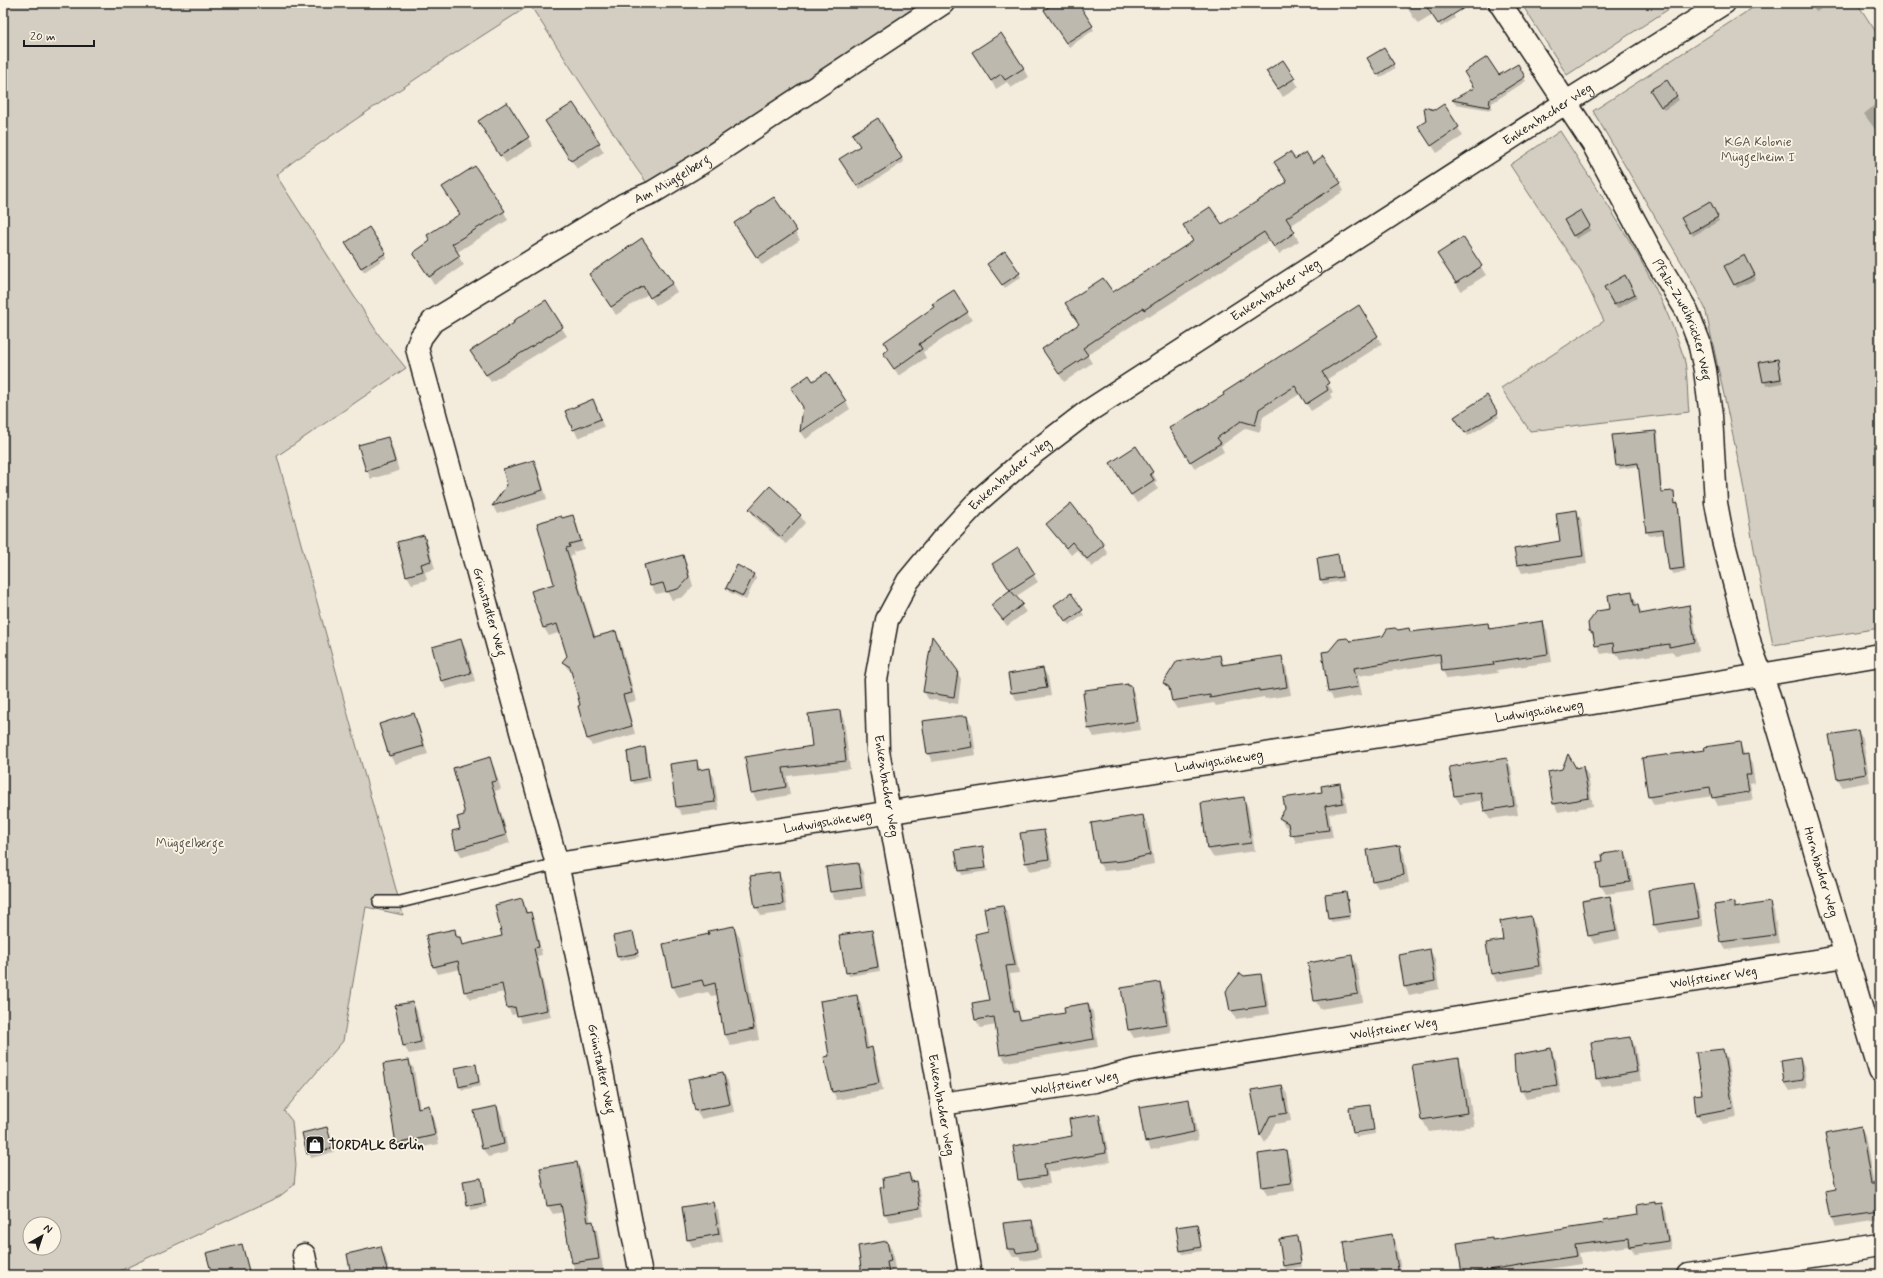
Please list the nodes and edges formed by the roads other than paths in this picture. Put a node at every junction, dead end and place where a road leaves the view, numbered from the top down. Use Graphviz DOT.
graph roads {
  1 [pos="943,3"];
  2 [pos="1500,3"];
  3 [pos="1724,3"];
  4 [pos="1565,103"];
  5 [pos="420,362"];
  6 [pos="1880,655"];
  7 [pos="1761,674"];
  8 [pos="889,812"];
  9 [pos="557,864"];
  10 [pos="379,902"];
  11 [pos="1846,956"];
  12 [pos="1880,1071"];
  13 [pos="942,1104"];
  14 [pos="1880,1246"];
  15 [pos="641,1275"];
  16 [pos="970,1275"];
  17 [pos="1688,1275"];
  1 -- 5 [label="street, Am Müggelberg"];
  2 -- 4 [label="street, Pfalz-Zweibrücker Weg"];
  3 -- 4 [label="street, Enkenbacher Weg"];
  4 -- 7 [label="street, Pfalz-Zweibrücker Weg"];
  4 -- 8 [label="street, Enkenbacher Weg"];
  5 -- 9 [label="street, Grünstadter Weg"];
  6 -- 7 [label="street, Ludwigshöheweg"];
  7 -- 8 [label="street, Ludwigshöheweg"];
  7 -- 11 [label="street, Hornbacher Weg"];
  8 -- 9 [label="street, Ludwigshöheweg"];
  8 -- 13 [label="street, Enkenbacher Weg"];
  9 -- 10 [label="lane"];
  9 -- 15 [label="street, Grünstadter Weg"];
  11 -- 12 [label="street, Hornbacher Weg"];
  11 -- 13 [label="street, Wolfsteiner Weg"];
  13 -- 16 [label="street, Enkenbacher Weg"];
  14 -- 17 [label="street"];
}
